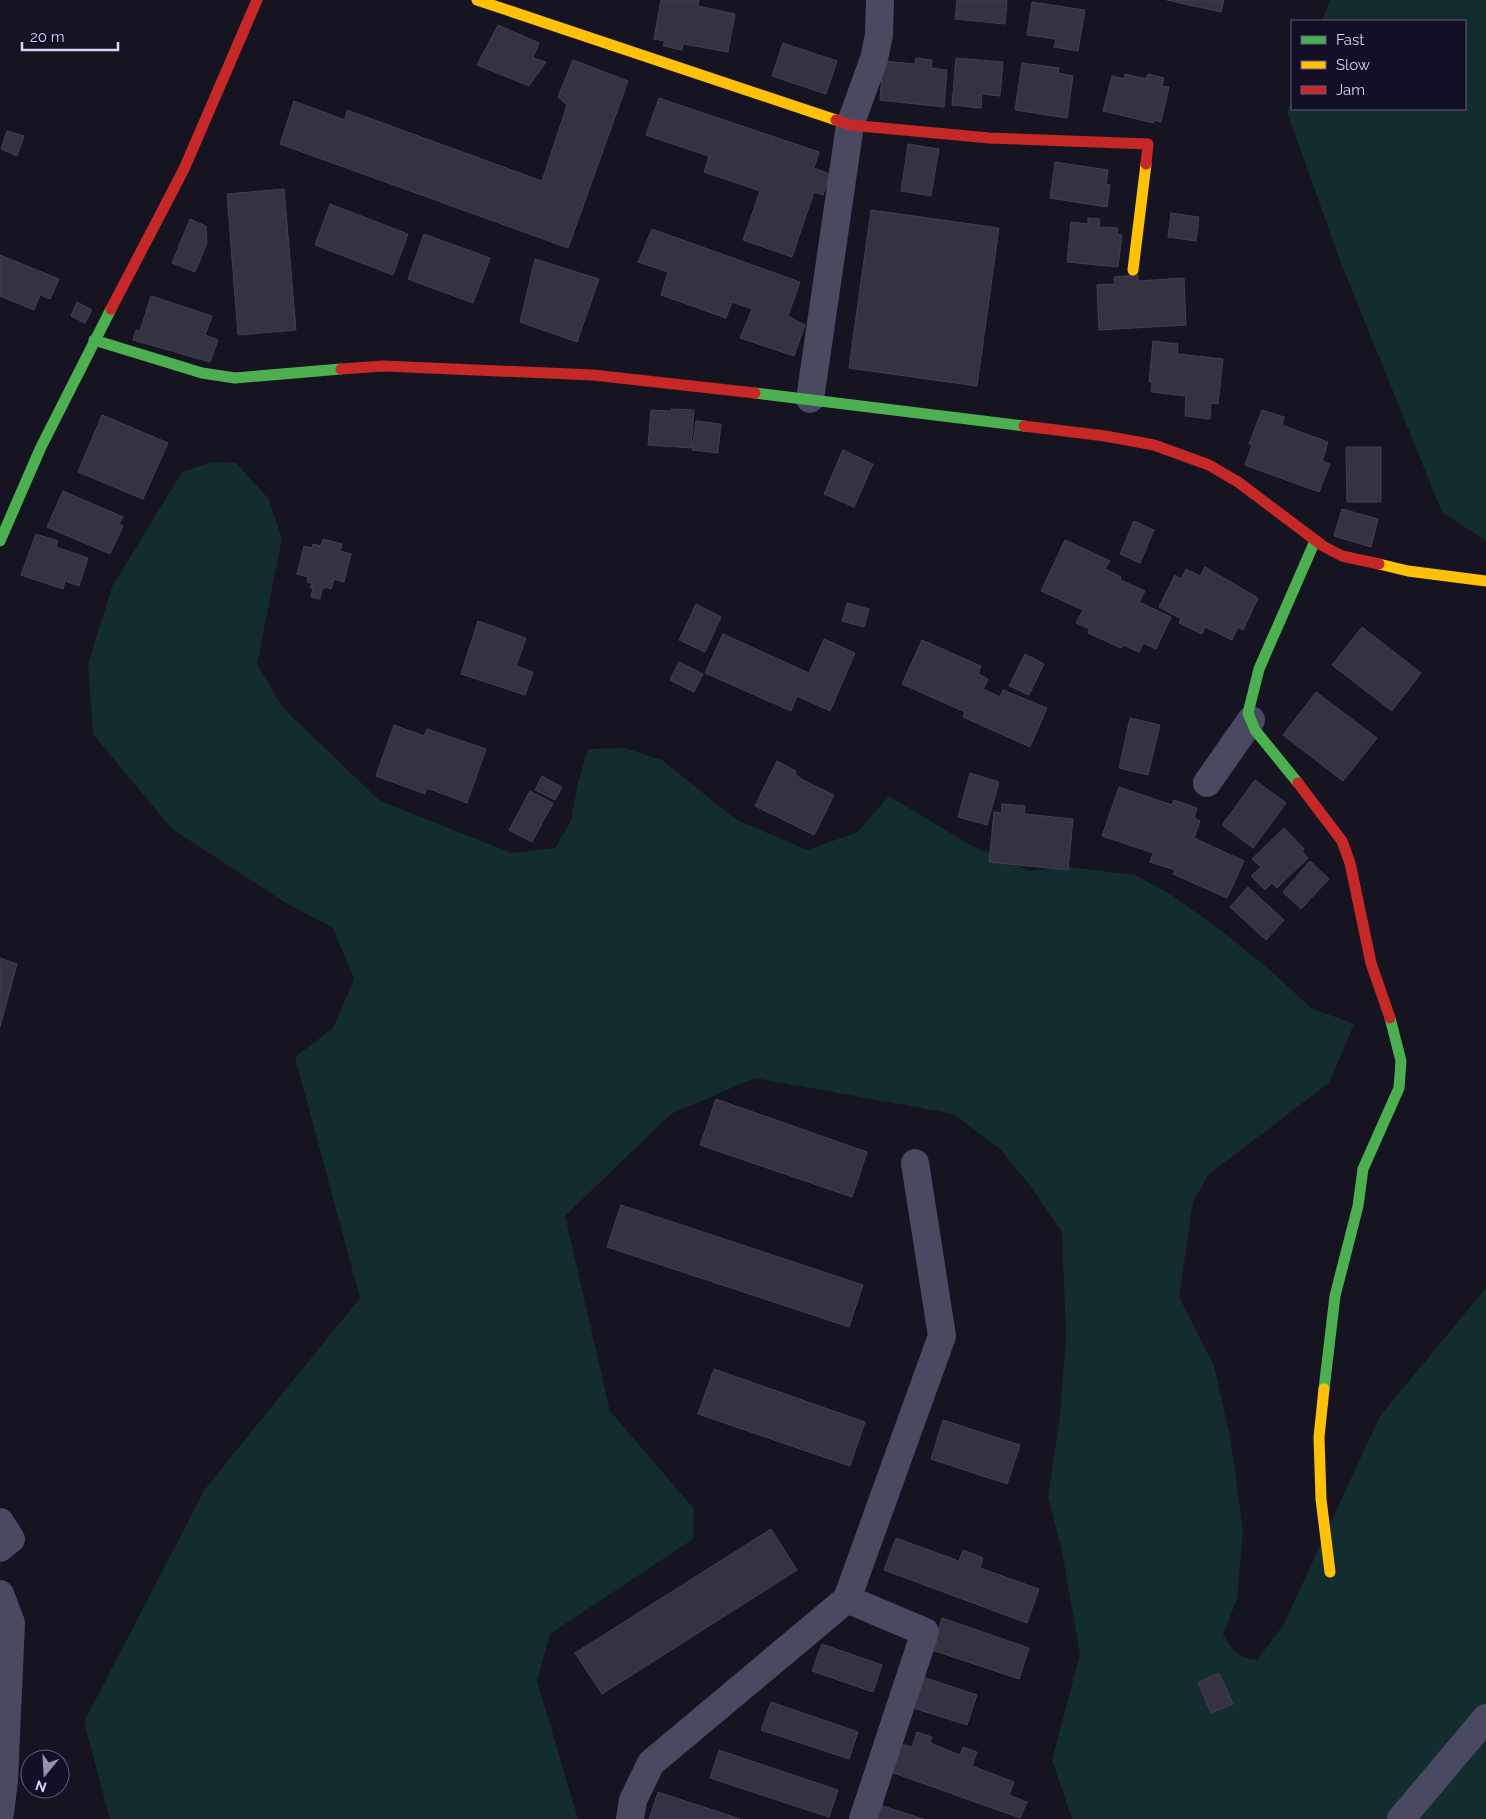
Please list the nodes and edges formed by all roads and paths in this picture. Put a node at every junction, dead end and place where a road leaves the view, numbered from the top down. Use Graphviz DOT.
graph roads {
  1 [pos="257,0"];
  2 [pos="477,0"];
  3 [pos="880,0"];
  4 [pos="850,125"];
  5 [pos="1133,270"];
  6 [pos="94,340"];
  7 [pos="810,399"];
  8 [pos="0,541"];
  9 [pos="1315,541"];
  10 [pos="1486,581"];
  11 [pos="1251,720"];
  12 [pos="1206,783"];
  13 [pos="915,1163"];
  14 [pos="0,1522"];
  15 [pos="0,1548"];
  16 [pos="1330,1572"];
  17 [pos="0,1594"];
  18 [pos="847,1600"];
  19 [pos="1486,1718"];
  20 [pos="0,1813"];
  21 [pos="630,1819"];
  22 [pos="863,1819"];
  23 [pos="1400,1819"];
  1 -- 6 [label="street"];
  2 -- 4 [label="street"];
  3 -- 4 [label="street"];
  4 -- 5 [label="street"];
  4 -- 7 [label="street"];
  6 -- 7 [label="street"];
  6 -- 8 [label="street"];
  7 -- 9 [label="street"];
  9 -- 10 [label="street"];
  9 -- 11 [label="street"];
  11 -- 12 [label="street"];
  11 -- 16 [label="street"];
  13 -- 18 [label="street"];
  14 -- 15 [label="street"];
  17 -- 20 [label="street"];
  18 -- 21 [label="street"];
  18 -- 22 [label="street"];
  19 -- 23 [label="street"];
}
